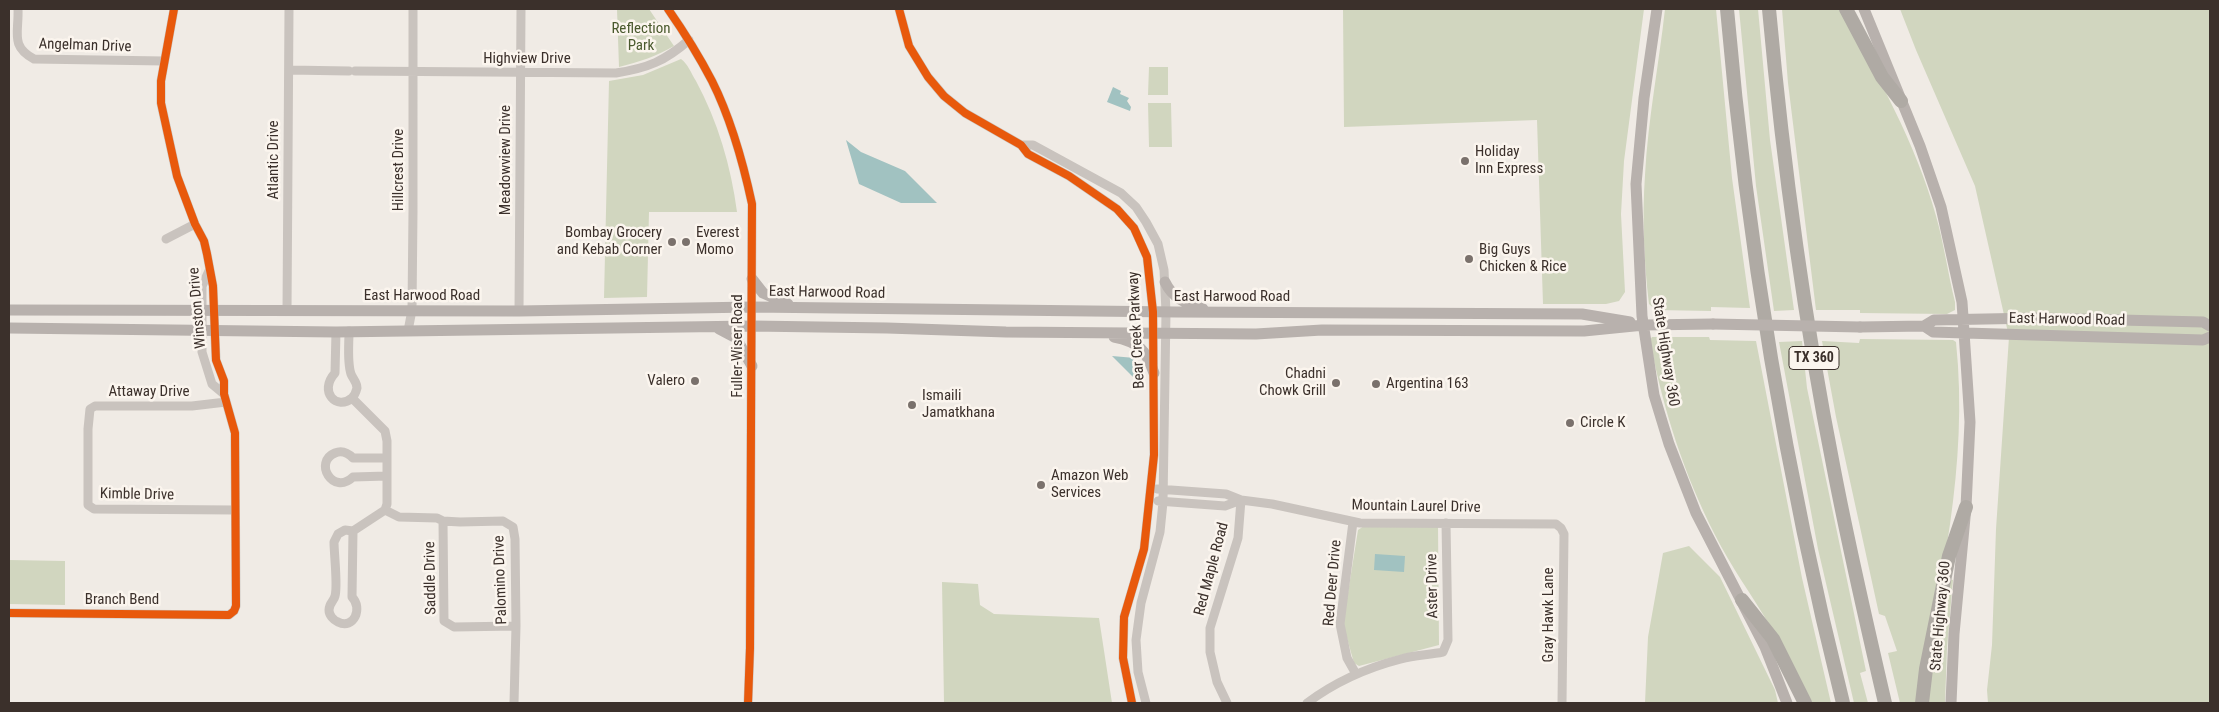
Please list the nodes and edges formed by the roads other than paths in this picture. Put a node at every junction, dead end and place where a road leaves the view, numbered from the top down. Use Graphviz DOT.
graph roads {
  1 [pos="18,9"];
  2 [pos="174,9"];
  3 [pos="289,9"];
  4 [pos="413,9"];
  5 [pos="521,9"];
  6 [pos="668,9"];
  7 [pos="899,9"];
  8 [pos="1657,9"];
  9 [pos="1727,9"];
  10 [pos="1770,9"];
  11 [pos="1846,9"];
  12 [pos="1864,9"];
  13 [pos="689,40"];
  14 [pos="164,62"];
  15 [pos="288,70"];
  16 [pos="412,72"];
  17 [pos="521,72"];
  18 [pos="1901,101"];
  19 [pos="1021,145"];
  20 [pos="195,224"];
  21 [pos="166,239"];
  22 [pos="209,271"];
  23 [pos="752,279"];
  24 [pos="1165,282"];
  25 [pos="752,307"];
  26 [pos="797,307"];
  27 [pos="888,308"];
  28 [pos="9,310"];
  29 [pos="97,310"];
  30 [pos="412,310"];
  31 [pos="201,311"];
  32 [pos="214,311"];
  33 [pos="288,311"];
  34 [pos="519,311"];
  35 [pos="1153,312"];
  36 [pos="1166,312"];
  37 [pos="1211,312"];
  38 [pos="1414,313"];
  39 [pos="1964,319"];
  40 [pos="1644,325"];
  41 [pos="752,326"];
  42 [pos="1924,326"];
  43 [pos="2210,326"];
  44 [pos="715,327"];
  45 [pos="9,328"];
  46 [pos="887,328"];
  47 [pos="98,330"];
  48 [pos="201,330"];
  49 [pos="214,330"];
  50 [pos="1415,330"];
  51 [pos="408,331"];
  52 [pos="336,332"];
  53 [pos="349,332"];
  54 [pos="1080,333"];
  55 [pos="1965,333"];
  56 [pos="1154,334"];
  57 [pos="1166,334"];
  58 [pos="2210,337"];
  59 [pos="752,366"];
  60 [pos="1154,373"];
  61 [pos="225,398"];
  62 [pos="352,398"];
  63 [pos="88,456"];
  64 [pos="387,458"];
  65 [pos="387,476"];
  66 [pos="1151,488"];
  67 [pos="1163,490"];
  68 [pos="1150,500"];
  69 [pos="1241,500"];
  70 [pos="1162,502"];
  71 [pos="1966,507"];
  72 [pos="235,510"];
  73 [pos="385,510"];
  74 [pos="443,521"];
  75 [pos="1353,522"];
  76 [pos="1446,523"];
  77 [pos="1561,528"];
  78 [pos="353,530"];
  79 [pos="1742,600"];
  80 [pos="234,611"];
  81 [pos="9,613"];
  82 [pos="516,626"];
  83 [pos="1356,674"];
  84 [pos="514,703"];
  85 [pos="748,703"];
  86 [pos="1132,703"];
  87 [pos="1146,703"];
  88 [pos="1226,703"];
  89 [pos="1307,703"];
  90 [pos="1562,703"];
  91 [pos="1787,703"];
  92 [pos="1805,703"];
  93 [pos="1842,703"];
  94 [pos="1885,703"];
  95 [pos="1922,703"];
  96 [pos="1951,703"];
  1 -- 14 [label="street, Angelman Drive"];
  2 -- 14 [label="street, Winston Drive"];
  3 -- 15 [label="street, Atlantic Drive"];
  4 -- 16 [label="street, Hillcrest Drive"];
  5 -- 17 [label="street, Meadowview Drive"];
  6 -- 13 [label="street, Fuller-Wiser Road"];
  7 -- 19 [label="street, Bear Creek Parkway"];
  8 -- 40 [label="main road, State Highway 360"];
  9 -- 93 [label="highway, TX 360"];
  10 -- 94 [label="highway, TX 360"];
  11 -- 18 [label="highway"];
  12 -- 18 [label="main road, State Highway 360"];
  13 -- 17 [label="street, Highview Drive"];
  13 -- 23 [label="street, Fuller-Wiser Road"];
  14 -- 20 [label="street, Winston Drive"];
  15 -- 16 [label="street, Highview Drive"];
  15 -- 33 [label="street, Atlantic Drive"];
  16 -- 17 [label="street, Highview Drive"];
  16 -- 30 [label="street, Hillcrest Drive"];
  17 -- 34 [label="street, Meadowview Drive"];
  18 -- 39 [label="main road, State Highway 360"];
  19 -- 24 [label="street, Bear Creek Parkway"];
  19 -- 35 [label="street, Bear Creek Parkway"];
  20 -- 21 [label="street"];
  20 -- 22 [label="street, Winston Drive"];
  22 -- 31 [label="street, Winston Drive"];
  22 -- 32 [label="street, Winston Drive"];
  23 -- 25 [label="street, Fuller-Wiser Road"];
  23 -- 26 [label="main road"];
  24 -- 36 [label="street, Bear Creek Parkway"];
  24 -- 37 [label="main road"];
  25 -- 26 [label="main road, East Harwood Road"];
  25 -- 34 [label="main road, East Harwood Road"];
  25 -- 41 [label="street, Fuller-Wiser Road"];
  26 -- 27 [label="main road, East Harwood Road"];
  27 -- 35 [label="main road, East Harwood Road"];
  27 -- 46 [label="main road"];
  28 -- 29 [label="main road, East Harwood Road"];
  29 -- 31 [label="main road, East Harwood Road"];
  29 -- 47 [label="main road"];
  30 -- 33 [label="main road, East Harwood Road"];
  30 -- 34 [label="main road, East Harwood Road"];
  30 -- 51 [label="street, Hillcrest Drive"];
  31 -- 32 [label="main road, East Harwood Road"];
  31 -- 48 [label="street, Winston Drive"];
  32 -- 33 [label="main road, East Harwood Road"];
  32 -- 49 [label="street, Winston Drive"];
  35 -- 36 [label="main road, East Harwood Road"];
  35 -- 56 [label="street, Bear Creek Parkway"];
  36 -- 37 [label="main road, East Harwood Road"];
  36 -- 57 [label="street, Bear Creek Parkway"];
  37 -- 38 [label="main road, East Harwood Road"];
  38 -- 40 [label="main road, East Harwood Road"];
  38 -- 50 [label="main road"];
  39 -- 42 [label="main road, East Harwood Road"];
  39 -- 43 [label="main road, East Harwood Road"];
  39 -- 55 [label="main road, State Highway 360"];
  40 -- 42 [label="main road, East Harwood Road, bridge"];
  40 -- 50 [label="main road, East Harwood Road"];
  40 -- 79 [label="main road, State Highway 360"];
  41 -- 44 [label="main road, East Harwood Road"];
  41 -- 46 [label="main road, East Harwood Road"];
  41 -- 59 [label="street, Fuller-Wiser Road"];
  42 -- 55 [label="main road, East Harwood Road"];
  44 -- 51 [label="main road, East Harwood Road"];
  44 -- 59 [label="main road"];
  45 -- 47 [label="main road, East Harwood Road"];
  46 -- 54 [label="main road, East Harwood Road"];
  47 -- 48 [label="main road, East Harwood Road"];
  48 -- 49 [label="main road, East Harwood Road"];
  48 -- 61 [label="street, Winston Drive"];
  49 -- 52 [label="main road, East Harwood Road"];
  49 -- 61 [label="street, Winston Drive"];
  50 -- 57 [label="main road, East Harwood Road"];
  51 -- 53 [label="main road, East Harwood Road"];
  52 -- 53 [label="main road, East Harwood Road"];
  52 -- 62 [label="street"];
  53 -- 62 [label="street"];
  54 -- 56 [label="main road, East Harwood Road"];
  54 -- 60 [label="main road"];
  55 -- 58 [label="main road, East Harwood Road"];
  55 -- 71 [label="main road, State Highway 360"];
  56 -- 57 [label="main road, East Harwood Road"];
  56 -- 60 [label="street, Bear Creek Parkway"];
  57 -- 67 [label="street, Bear Creek Parkway"];
  59 -- 85 [label="street, Fuller-Wiser Road"];
  60 -- 66 [label="street, Bear Creek Parkway"];
  61 -- 63 [label="street, Attaway Drive"];
  61 -- 72 [label="street, Winston Drive"];
  62 -- 64 [label="street"];
  63 -- 72 [label="street, Kimble Drive"];
  64 -- 65 [label="street"];
  64 -- 65 [label="street"];
  65 -- 73 [label="street"];
  66 -- 67 [label="street, Mountain Laurel Drive"];
  66 -- 68 [label="street, Bear Creek Parkway"];
  67 -- 69 [label="street, Mountain Laurel Drive"];
  67 -- 70 [label="street, Bear Creek Parkway"];
  68 -- 70 [label="street, Mountain Laurel Drive"];
  68 -- 86 [label="street, Bear Creek Parkway"];
  69 -- 70 [label="street, Mountain Laurel Drive"];
  69 -- 75 [label="street, Mountain Laurel Drive"];
  69 -- 88 [label="street, Red Maple Road"];
  70 -- 87 [label="street, Bear Creek Parkway"];
  71 -- 95 [label="highway"];
  71 -- 96 [label="main road, State Highway 360"];
  72 -- 80 [label="street, Winston Drive"];
  73 -- 74 [label="street, Palomino Drive"];
  73 -- 78 [label="street"];
  74 -- 82 [label="street, Palomino Drive"];
  74 -- 82 [label="street, Saddle Drive"];
  75 -- 76 [label="street, Mountain Laurel Drive"];
  75 -- 83 [label="street, Red Deer Drive"];
  76 -- 77 [label="street, Mountain Laurel Drive"];
  76 -- 83 [label="street, Aster Drive"];
  77 -- 90 [label="street, Gray Hawk Lane"];
  78 -- 78 [label="street"];
  79 -- 91 [label="main road, State Highway 360"];
  79 -- 92 [label="highway"];
  80 -- 81 [label="street, Branch Bend"];
  82 -- 84 [label="street, Palomino Drive"];
  83 -- 89 [label="street"];
}
